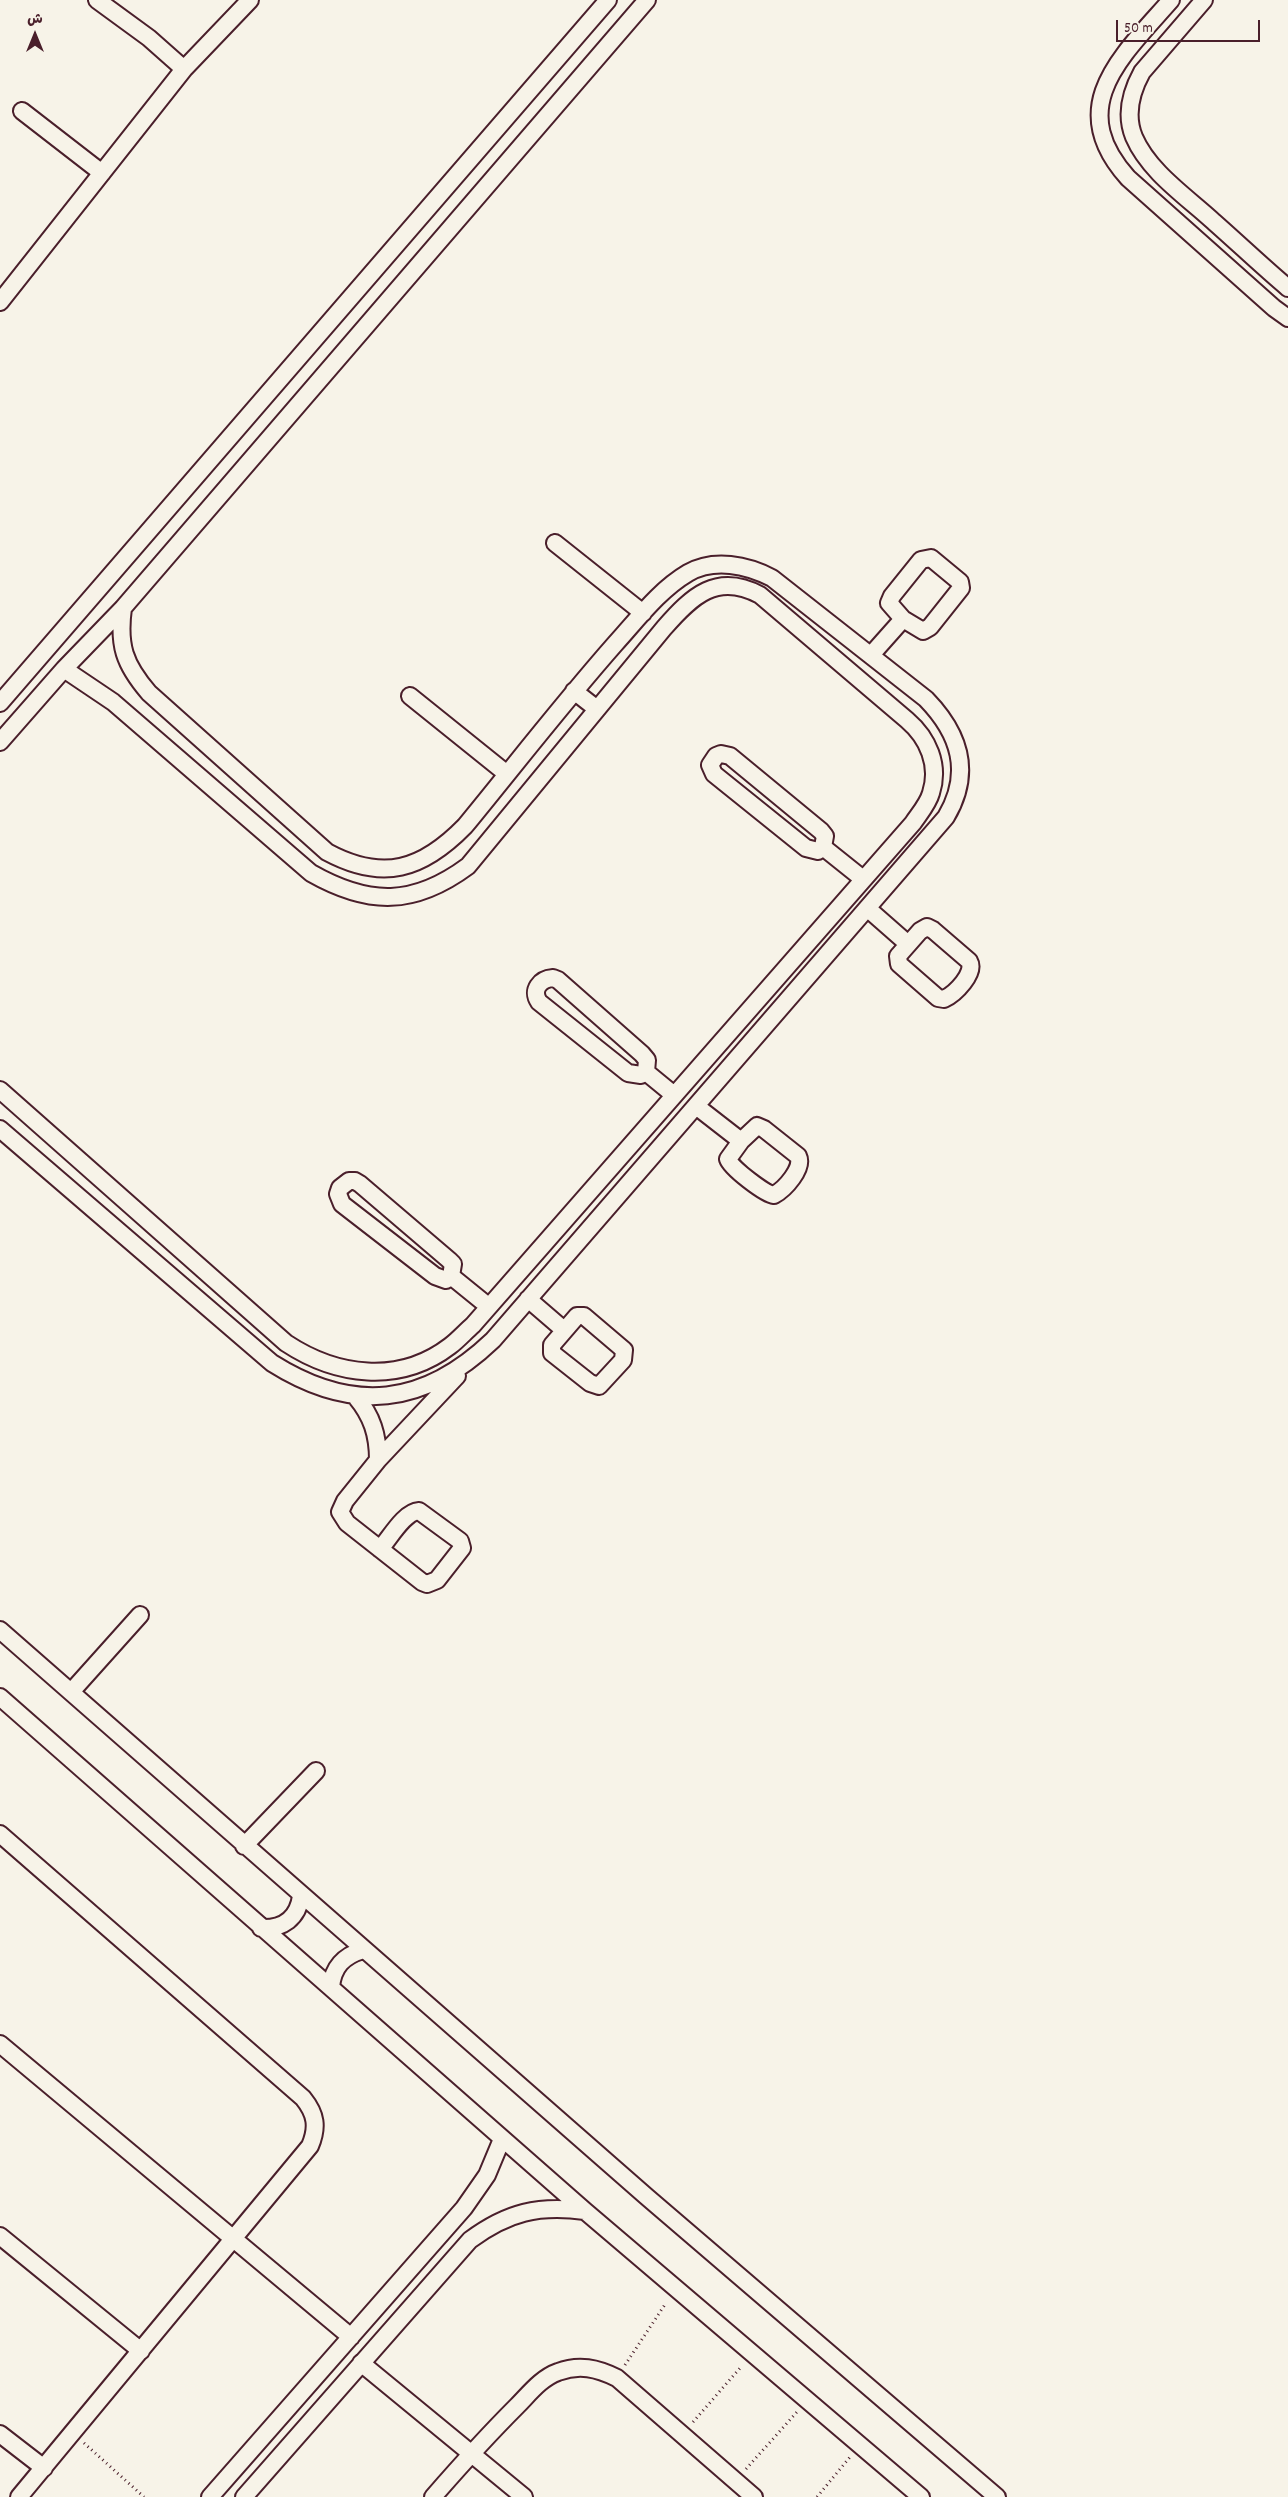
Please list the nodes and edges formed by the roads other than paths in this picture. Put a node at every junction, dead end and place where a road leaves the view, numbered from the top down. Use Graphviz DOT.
graph roads {
  1 [pos="97,0"];
  2 [pos="250,0"];
  3 [pos="608,0"];
  4 [pos="647,0"];
  5 [pos="1171,0"];
  6 [pos="1204,0"];
  7 [pos="184,69"];
  8 [pos="22,111"];
  9 [pos="102,173"];
  10 [pos="1288,288"];
  11 [pos="0,302"];
  12 [pos="1288,318"];
  13 [pos="555,543"];
  14 [pos="123,608"];
  15 [pos="643,613"];
  16 [pos="903,619"];
  17 [pos="871,656"];
  18 [pos="64,669"];
  19 [pos="574,691"];
  20 [pos="410,696"];
  21 [pos="926,699"];
  22 [pos="0,703"];
  23 [pos="597,709"];
  24 [pos="907,720"];
  25 [pos="0,742"];
  26 [pos="507,774"];
  27 [pos="774,793"];
  28 [pos="760,810"];
  29 [pos="823,847"];
  30 [pos="863,879"];
  31 [pos="867,908"];
  32 [pos="908,944"];
  33 [pos="734,1026"];
  34 [pos="751,1042"];
  35 [pos="646,1072"];
  36 [pos="0,1090"];
  37 [pos="674,1095"];
  38 [pos="696,1106"];
  39 [pos="0,1128"];
  40 [pos="741,1141"];
  41 [pos="89,1169"];
  42 [pos="71,1189"];
  43 [pos="404,1221"];
  44 [pos="388,1240"];
  45 [pos="451,1276"];
  46 [pos="528,1299"];
  47 [pos="488,1306"];
  48 [pos="564,1330"];
  49 [pos="471,1361"];
  50 [pos="356,1397"];
  51 [pos="378,1460"];
  52 [pos="380,1549"];
  53 [pos="140,1615"];
  54 [pos="0,1630"];
  55 [pos="71,1692"];
  56 [pos="0,1697"];
  57 [pos="316,1771"];
  58 [pos="0,1834"];
  59 [pos="244,1846"];
  60 [pos="302,1896"];
  61 [pos="261,1928"];
  62 [pos="363,1950"];
  63 [pos="331,1987"];
  64 [pos="0,2044"];
  65 [pos="502,2139"];
  66 [pos="585,2211"];
  67 [pos="451,2222"];
  68 [pos="0,2236"];
  69 [pos="234,2239"];
  70 [pos="470,2240"];
  71 [pos="351,2337"];
  72 [pos="142,2351"];
  73 [pos="361,2363"];
  74 [pos="0,2434"];
  75 [pos="471,2452"];
  76 [pos="44,2468"];
  77 [pos="18,2497"];
  78 [pos="210,2497"];
  79 [pos="244,2497"];
  80 [pos="432,2497"];
  81 [pos="524,2497"];
  82 [pos="754,2497"];
  83 [pos="921,2497"];
  84 [pos="997,2497"];
  1 -- 7 [label="street"];
  2 -- 7 [label="street"];
  3 -- 22 [label="street"];
  4 -- 14 [label="street"];
  5 -- 12 [label="street"];
  6 -- 10 [label="street"];
  7 -- 9 [label="street"];
  8 -- 9 [label="street"];
  9 -- 11 [label="street"];
  13 -- 15 [label="street"];
  14 -- 18 [label="street"];
  14 -- 26 [label="street"];
  15 -- 17 [label="street"];
  15 -- 19 [label="street"];
  16 -- 16 [label="street"];
  16 -- 17 [label="street"];
  17 -- 21 [label="street"];
  18 -- 23 [label="street"];
  18 -- 25 [label="street"];
  19 -- 23 [label="street"];
  19 -- 26 [label="street"];
  20 -- 26 [label="street"];
  21 -- 24 [label="street"];
  21 -- 31 [label="street"];
  23 -- 24 [label="street"];
  24 -- 30 [label="street"];
  27 -- 28 [label="street"];
  27 -- 28 [label="street"];
  27 -- 29 [label="street"];
  28 -- 29 [label="street"];
  29 -- 30 [label="street"];
  30 -- 33 [label="street"];
  31 -- 32 [label="street"];
  31 -- 34 [label="street"];
  32 -- 32 [label="street"];
  33 -- 34 [label="street"];
  33 -- 37 [label="street"];
  34 -- 38 [label="street"];
  35 -- 35 [label="street"];
  35 -- 37 [label="street"];
  36 -- 41 [label="street"];
  37 -- 47 [label="street"];
  38 -- 40 [label="street"];
  38 -- 46 [label="street"];
  39 -- 42 [label="street"];
  40 -- 40 [label="street"];
  41 -- 42 [label="street"];
  41 -- 47 [label="street"];
  42 -- 50 [label="street"];
  43 -- 44 [label="street"];
  43 -- 44 [label="street"];
  43 -- 45 [label="street"];
  44 -- 45 [label="street"];
  45 -- 47 [label="street"];
  46 -- 48 [label="street"];
  46 -- 49 [label="street"];
  48 -- 48 [label="street"];
  49 -- 50 [label="street"];
  49 -- 51 [label="street"];
  50 -- 51 [label="street"];
  51 -- 52 [label="street"];
  52 -- 52 [label="street"];
  53 -- 55 [label="street"];
  54 -- 55 [label="street"];
  55 -- 59 [label="street"];
  56 -- 61 [label="street"];
  57 -- 59 [label="street"];
  58 -- 69 [label="street"];
  59 -- 60 [label="street"];
  60 -- 61 [label="street"];
  60 -- 62 [label="street"];
  61 -- 63 [label="street"];
  62 -- 63 [label="street"];
  62 -- 84 [label="street"];
  63 -- 65 [label="street"];
  64 -- 69 [label="street"];
  65 -- 66 [label="street"];
  65 -- 67 [label="street"];
  66 -- 70 [label="street"];
  66 -- 83 [label="street"];
  67 -- 70 [label="street"];
  67 -- 71 [label="street"];
  68 -- 72 [label="street"];
  69 -- 71 [label="street"];
  69 -- 72 [label="street"];
  70 -- 73 [label="street"];
  71 -- 78 [label="street"];
  72 -- 76 [label="street"];
  73 -- 75 [label="street"];
  73 -- 79 [label="street"];
  74 -- 76 [label="street"];
  75 -- 80 [label="street"];
  75 -- 81 [label="street"];
  75 -- 82 [label="street"];
  76 -- 77 [label="street"];
}
